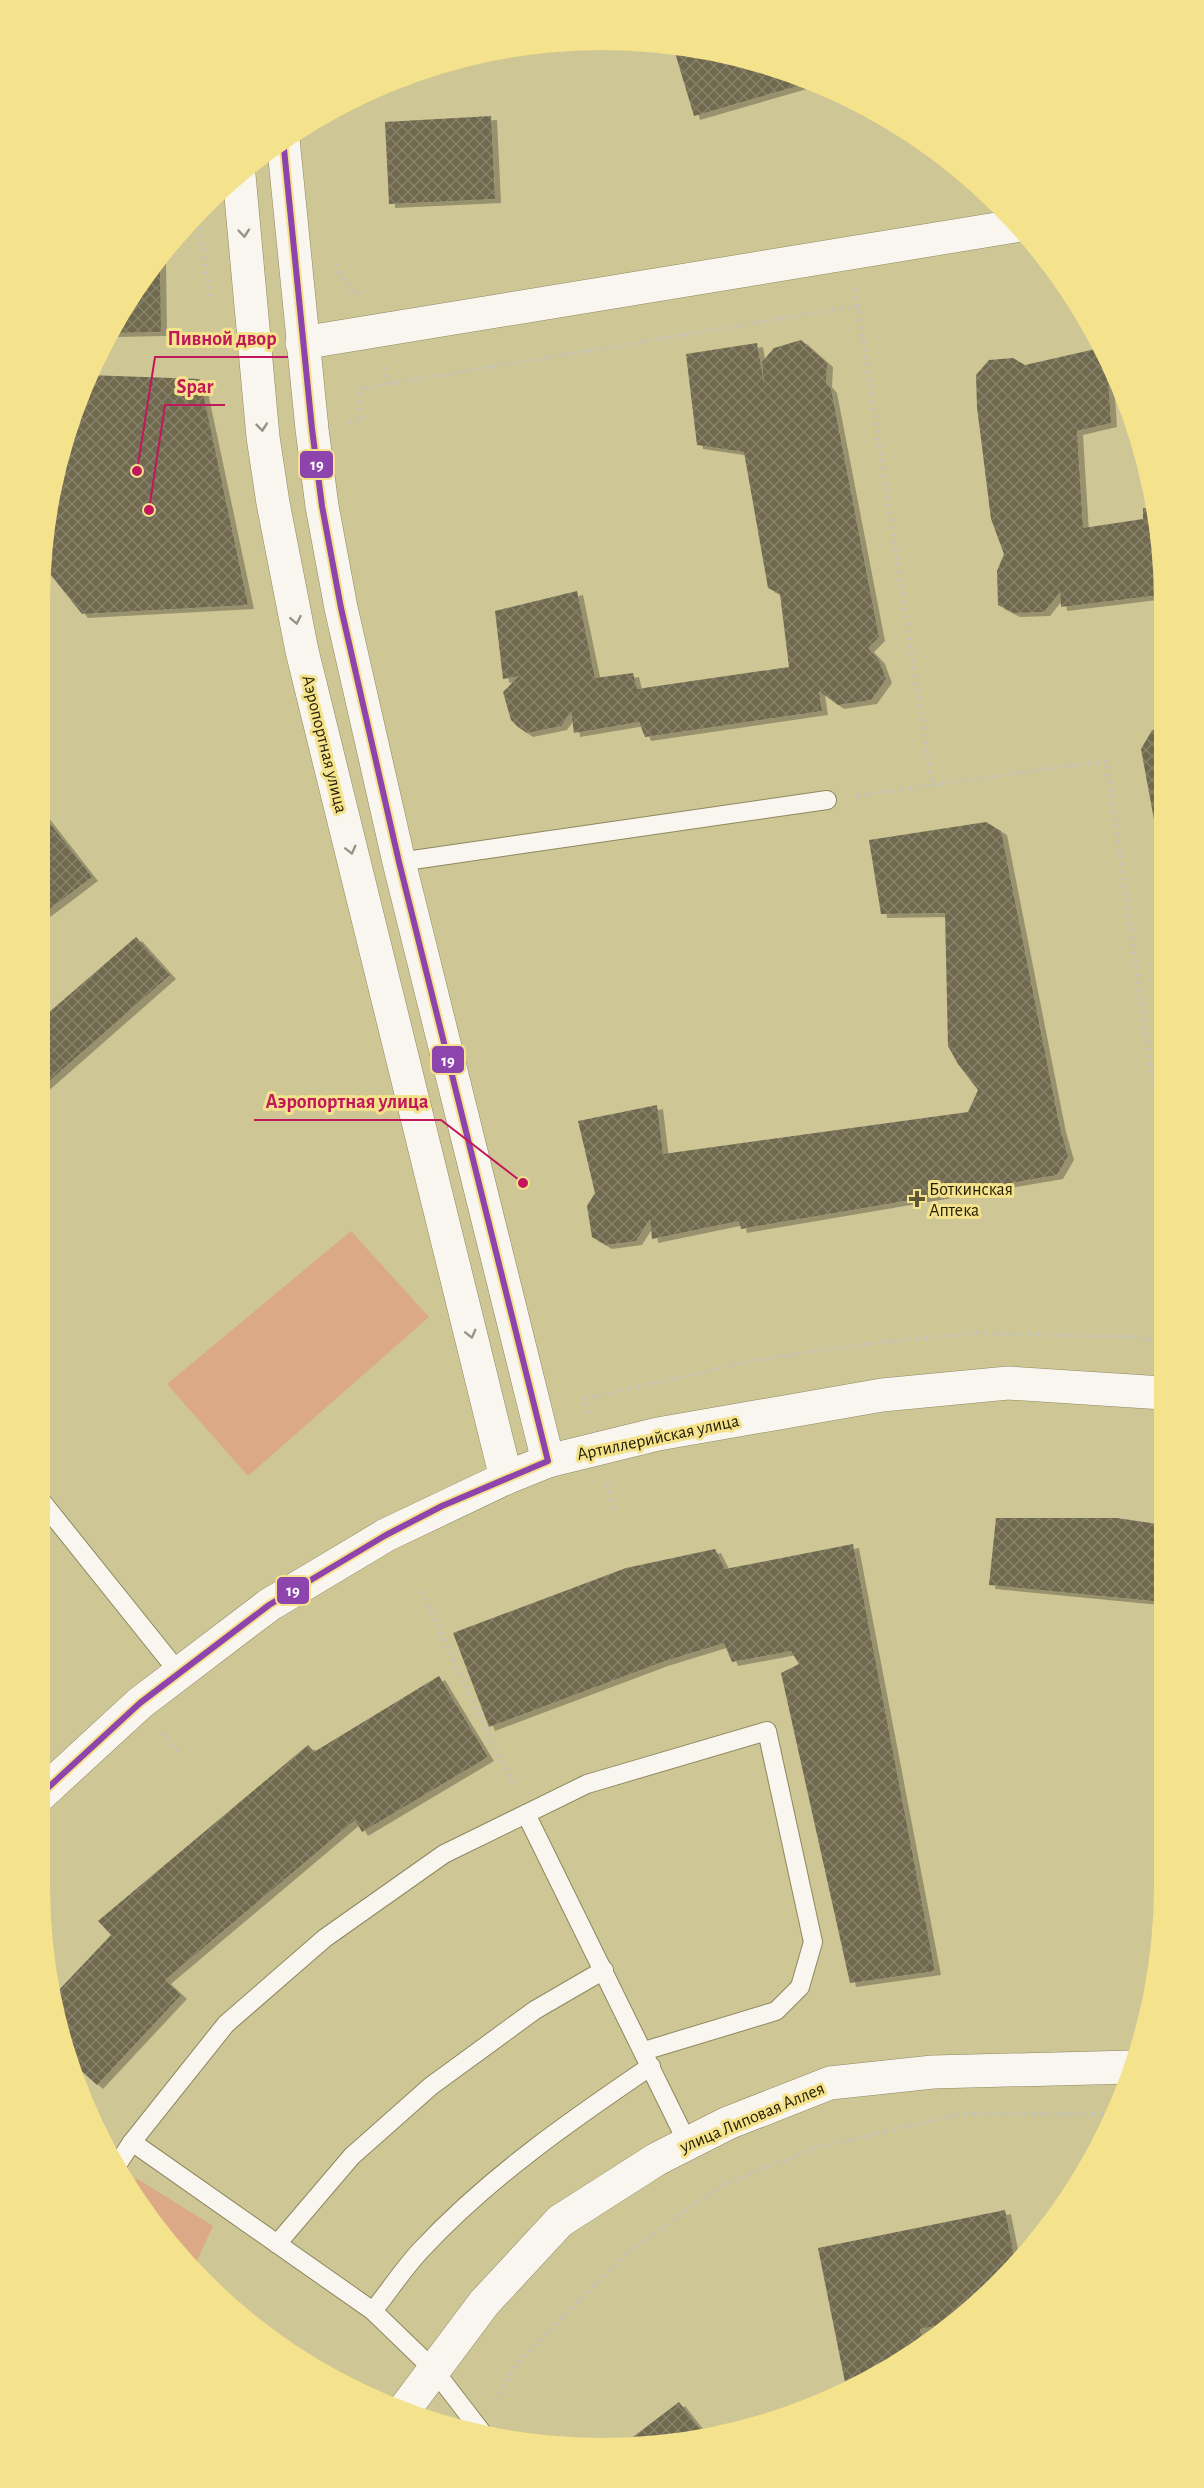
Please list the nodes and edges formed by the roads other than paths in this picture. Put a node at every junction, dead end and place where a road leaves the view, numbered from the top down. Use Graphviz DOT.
graph roads {
  1 [pos="284,151"];
  2 [pos="240,185"];
  3 [pos="1007,227"];
  4 [pos="302,343"];
  5 [pos="827,800"];
  6 [pos="399,862"];
  7 [pos="1154,1392"];
  8 [pos="548,1461"];
  9 [pos="506,1478"];
  10 [pos="50,1512"];
  11 [pos="180,1674"];
  12 [pos="50,1786"];
  13 [pos="526,1814"];
  14 [pos="604,1970"];
  15 [pos="647,2058"];
  16 [pos="1124,2067"];
  17 [pos="132,2142"];
  18 [pos="688,2144"];
  19 [pos="122,2158"];
  20 [pos="277,2244"];
  21 [pos="373,2311"];
  22 [pos="434,2370"];
  23 [pos="409,2403"];
  24 [pos="475,2424"];
  1 -- 4 [label="main road"];
  2 -- 9 [label="main road, Аэропортная улица, one-way"];
  3 -- 4 [label="main road"];
  4 -- 6 [label="main road"];
  5 -- 6 [label="lane"];
  6 -- 8 [label="main road"];
  7 -- 8 [label="main road, Артиллерийская улица"];
  8 -- 9 [label="main road, Артиллерийская улица"];
  9 -- 11 [label="main road, Артиллерийская улица"];
  10 -- 11 [label="lane"];
  11 -- 12 [label="main road, Артиллерийская улица"];
  13 -- 14 [label="lane"];
  13 -- 15 [label="lane"];
  13 -- 17 [label="lane"];
  14 -- 15 [label="lane"];
  14 -- 20 [label="lane"];
  15 -- 18 [label="lane"];
  15 -- 21 [label="lane"];
  16 -- 18 [label="main road, улица Липовая Аллея"];
  17 -- 19 [label="lane"];
  17 -- 20 [label="lane"];
  18 -- 22 [label="main road, улица Липовая Аллея"];
  20 -- 21 [label="lane"];
  21 -- 22 [label="lane"];
  22 -- 23 [label="main road, улица Липовая Аллея"];
  22 -- 24 [label="lane"];
}
